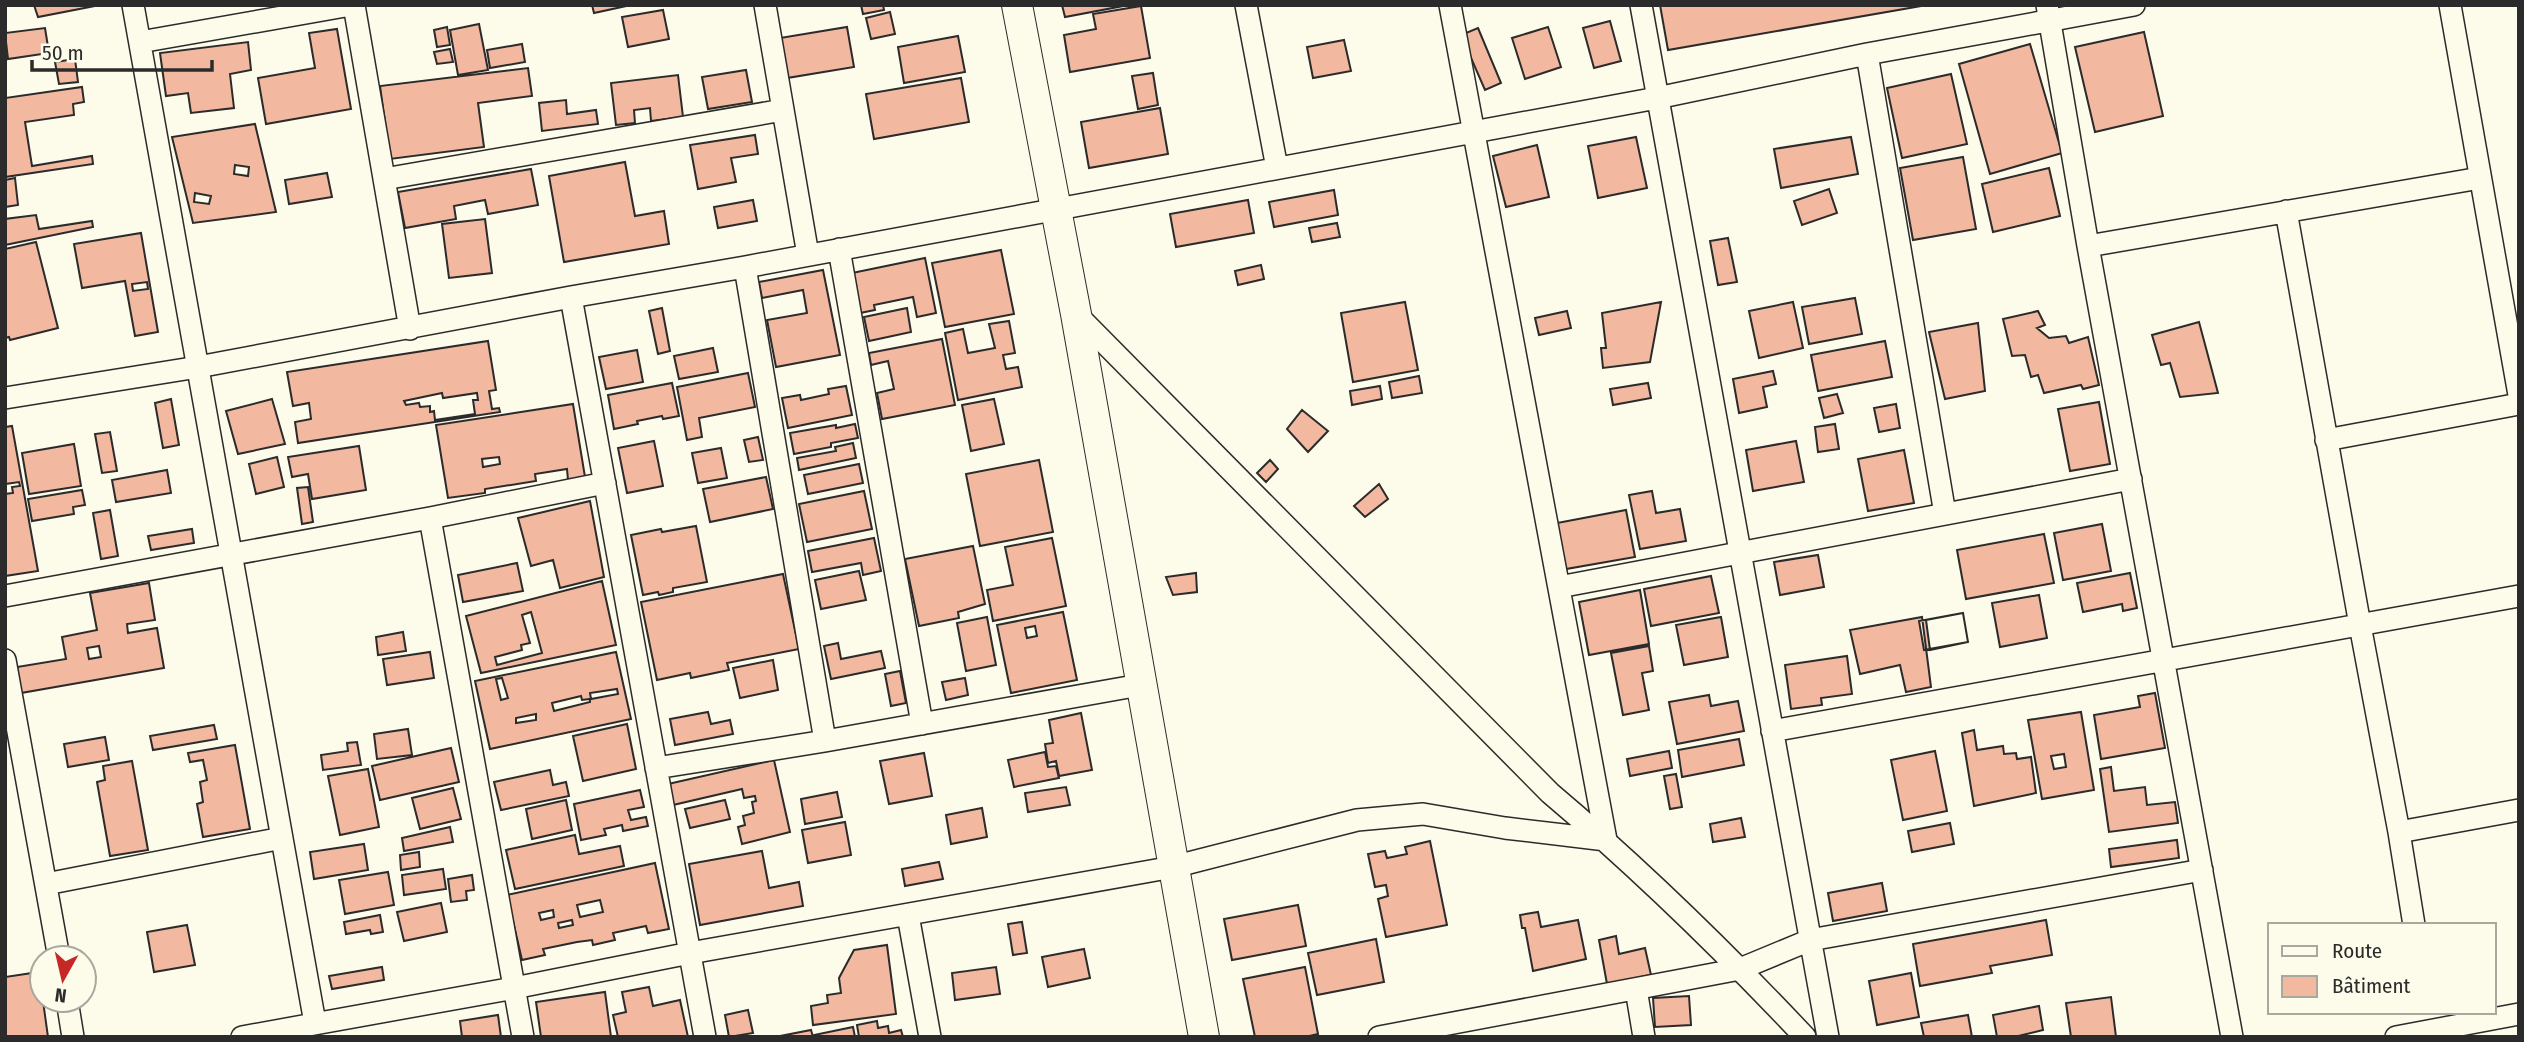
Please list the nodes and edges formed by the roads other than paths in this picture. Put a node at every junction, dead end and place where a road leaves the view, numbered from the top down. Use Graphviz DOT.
graph roads {
  1 [pos="133,5"];
  2 [pos="353,5"];
  3 [pos="765,5"];
  4 [pos="1017,5"];
  5 [pos="1246,5"];
  6 [pos="1450,5"];
  7 [pos="1641,5"];
  8 [pos="2134,5"];
  9 [pos="2450,5"];
  10 [pos="2048,13"];
  11 [pos="140,42"];
  12 [pos="1867,54"];
  13 [pos="1657,98"];
  14 [pos="783,110"];
  15 [pos="1475,132"];
  16 [pos="1277,168"];
  17 [pos="384,178"];
  18 [pos="2480,178"];
  19 [pos="1054,209"];
  20 [pos="2286,211"];
  21 [pos="2088,246"];
  22 [pos="839,249"];
  23 [pos="808,255"];
  24 [pos="745,267"];
  25 [pos="571,297"];
  26 [pos="1076,314"];
  27 [pos="410,329"];
  28 [pos="198,367"];
  29 [pos="2518,381"];
  30 [pos="5,398"];
  31 [pos="2519,404"];
  32 [pos="2326,440"];
  33 [pos="2131,480"];
  34 [pos="605,483"];
  35 [pos="1945,514"];
  36 [pos="430,518"];
  37 [pos="1740,553"];
  38 [pos="232,554"];
  39 [pos="1559,587"];
  40 [pos="2519,596"];
  41 [pos="5,597"];
  42 [pos="2360,625"];
  43 [pos="5,660"];
  44 [pos="2164,661"];
  45 [pos="1140,685"];
  46 [pos="922,724"];
  47 [pos="1772,731"];
  48 [pos="825,741"];
  49 [pos="656,768"];
  50 [pos="2519,810"];
  51 [pos="2399,832"];
  52 [pos="282,838"];
  53 [pos="1606,839"];
  54 [pos="1173,867"];
  55 [pos="2202,870"];
  56 [pos="46,884"];
  57 [pos="908,915"];
  58 [pos="2414,923"];
  59 [pos="1810,940"];
  60 [pos="57,944"];
  61 [pos="690,953"];
  62 [pos="1740,969"];
  63 [pos="514,988"];
  64 [pos="1636,989"];
  65 [pos="69,1014"];
  66 [pos="2519,1014"];
  67 [pos="315,1023"];
  68 [pos="2430,1026"];
  69 [pos="1440,1031"];
  70 [pos="73,1037"];
  71 [pos="242,1037"];
  72 [pos="523,1037"];
  73 [pos="705,1037"];
  74 [pos="930,1037"];
  75 [pos="1203,1037"];
  76 [pos="1379,1037"];
  77 [pos="1644,1037"];
  78 [pos="1805,1037"];
  79 [pos="1828,1037"];
  80 [pos="2232,1037"];
  81 [pos="2396,1037"];
  1 -- 11 [label="street"];
  2 -- 11 [label="street"];
  2 -- 17 [label="street"];
  3 -- 14 [label="street"];
  4 -- 19 [label="street"];
  5 -- 16 [label="street"];
  6 -- 15 [label="street"];
  7 -- 13 [label="street"];
  8 -- 10 [label="street"];
  9 -- 18 [label="street"];
  10 -- 12 [label="street"];
  10 -- 21 [label="street"];
  11 -- 28 [label="street"];
  12 -- 13 [label="street"];
  12 -- 35 [label="street"];
  13 -- 15 [label="street"];
  13 -- 37 [label="street"];
  14 -- 17 [label="street"];
  14 -- 23 [label="street"];
  15 -- 16 [label="street"];
  15 -- 39 [label="street"];
  16 -- 19 [label="street"];
  17 -- 27 [label="street"];
  18 -- 20 [label="street"];
  18 -- 29 [label="street"];
  19 -- 22 [label="street"];
  19 -- 26 [label="street"];
  20 -- 21 [label="street"];
  20 -- 32 [label="street"];
  21 -- 33 [label="street"];
  22 -- 23 [label="street"];
  22 -- 46 [label="street"];
  23 -- 24 [label="street"];
  24 -- 25 [label="street"];
  24 -- 48 [label="street"];
  25 -- 27 [label="street"];
  25 -- 34 [label="street"];
  26 -- 45 [label="street"];
  26 -- 53 [label="street"];
  27 -- 28 [label="street"];
  28 -- 30 [label="street"];
  28 -- 38 [label="street"];
  31 -- 32 [label="street"];
  32 -- 42 [label="street"];
  33 -- 35 [label="street"];
  33 -- 44 [label="street"];
  34 -- 36 [label="street"];
  34 -- 49 [label="street"];
  35 -- 37 [label="street"];
  36 -- 38 [label="street"];
  36 -- 63 [label="street"];
  37 -- 39 [label="street"];
  37 -- 47 [label="street"];
  38 -- 41 [label="street"];
  38 -- 52 [label="street"];
  39 -- 53 [label="street"];
  40 -- 42 [label="street"];
  42 -- 44 [label="street"];
  42 -- 51 [label="street"];
  43 -- 56 [label="street"];
  44 -- 47 [label="street"];
  44 -- 55 [label="street"];
  45 -- 46 [label="street"];
  45 -- 54 [label="street"];
  46 -- 48 [label="street"];
  47 -- 59 [label="street"];
  48 -- 49 [label="street"];
  49 -- 61 [label="street"];
  50 -- 51 [label="street"];
  51 -- 58 [label="street"];
  52 -- 56 [label="street"];
  52 -- 67 [label="street"];
  53 -- 54 [label="street"];
  53 -- 62 [label="street"];
  54 -- 57 [label="street"];
  54 -- 75 [label="street"];
  55 -- 59 [label="street"];
  55 -- 80 [label="street"];
  56 -- 60 [label="street"];
  57 -- 61 [label="street"];
  57 -- 74 [label="street"];
  59 -- 62 [label="street"];
  59 -- 79 [label="street"];
  61 -- 63 [label="street"];
  61 -- 73 [label="street"];
  62 -- 64 [label="street"];
  62 -- 78 [label="street"];
  63 -- 67 [label="street"];
  63 -- 72 [label="street"];
  64 -- 69 [label="street"];
  64 -- 77 [label="street"];
  65 -- 70 [label="street"];
  66 -- 68 [label="street"];
  67 -- 71 [label="street"];
  68 -- 81 [label="street"];
  69 -- 76 [label="street"];
}
